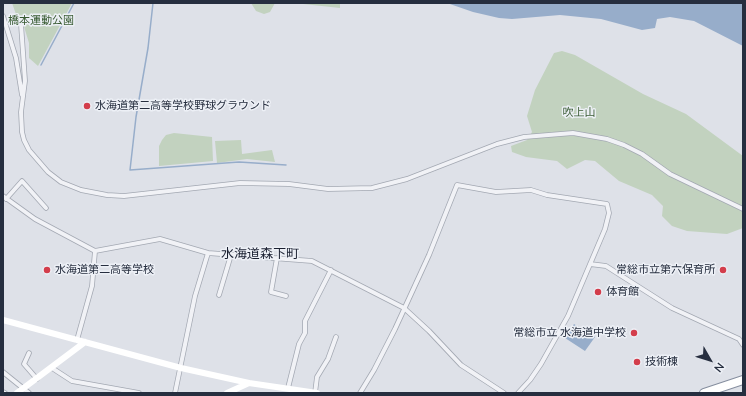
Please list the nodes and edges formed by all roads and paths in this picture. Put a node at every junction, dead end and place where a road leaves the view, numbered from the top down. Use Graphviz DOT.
graph roads {
  1 [pos="3,16"];
  2 [pos="21,24"];
  3 [pos="22,98"];
  4 [pos="4,197"];
  5 [pos="46,208"];
  6 [pos="743,209"];
  7 [pos="95,251"];
  8 [pos="208,253"];
  9 [pos="231,255"];
  10 [pos="277,258"];
  11 [pos="590,264"];
  12 [pos="330,270"];
  13 [pos="219,295"];
  14 [pos="286,296"];
  15 [pos="404,308"];
  16 [pos="3,320"];
  17 [pos="336,337"];
  18 [pos="78,340"];
  19 [pos="85,342"];
  20 [pos="743,345"];
  21 [pos="29,353"];
  22 [pos="52,368"];
  23 [pos="181,368"];
  24 [pos="3,372"];
  25 [pos="37,379"];
  26 [pos="743,380"];
  27 [pos="249,383"];
  28 [pos="288,388"];
  29 [pos="23,389"];
  30 [pos="17,393"];
  31 [pos="30,393"];
  32 [pos="139,393"];
  33 [pos="175,393"];
  34 [pos="227,393"];
  35 [pos="316,393"];
  36 [pos="360,393"];
  37 [pos="504,393"];
  38 [pos="518,393"];
  39 [pos="704,393"];
  1 -- 3 [label="street"];
  2 -- 3 [label="street"];
  3 -- 6 [label="street"];
  4 -- 5 [label="street"];
  4 -- 7 [label="street"];
  7 -- 8 [label="street"];
  7 -- 18 [label="street"];
  8 -- 9 [label="street"];
  8 -- 23 [label="street"];
  9 -- 10 [label="street"];
  9 -- 13 [label="street"];
  10 -- 12 [label="street"];
  10 -- 14 [label="street"];
  11 -- 15 [label="street"];
  11 -- 20 [label="street"];
  11 -- 38 [label="street"];
  12 -- 15 [label="street"];
  12 -- 28 [label="street"];
  15 -- 36 [label="street"];
  15 -- 37 [label="street"];
  16 -- 18 [label="street"];
  17 -- 35 [label="street"];
  18 -- 19 [label="street"];
  19 -- 22 [label="street"];
  19 -- 23 [label="street"];
  21 -- 25 [label="street"];
  22 -- 25 [label="street"];
  22 -- 32 [label="street"];
  23 -- 27 [label="street"];
  23 -- 33 [label="street"];
  24 -- 29 [label="street"];
  25 -- 29 [label="street"];
  26 -- 39 [label="highway"];
  27 -- 28 [label="street"];
  27 -- 34 [label="street"];
  28 -- 35 [label="street"];
  29 -- 30 [label="street"];
  29 -- 31 [label="street"];
}
